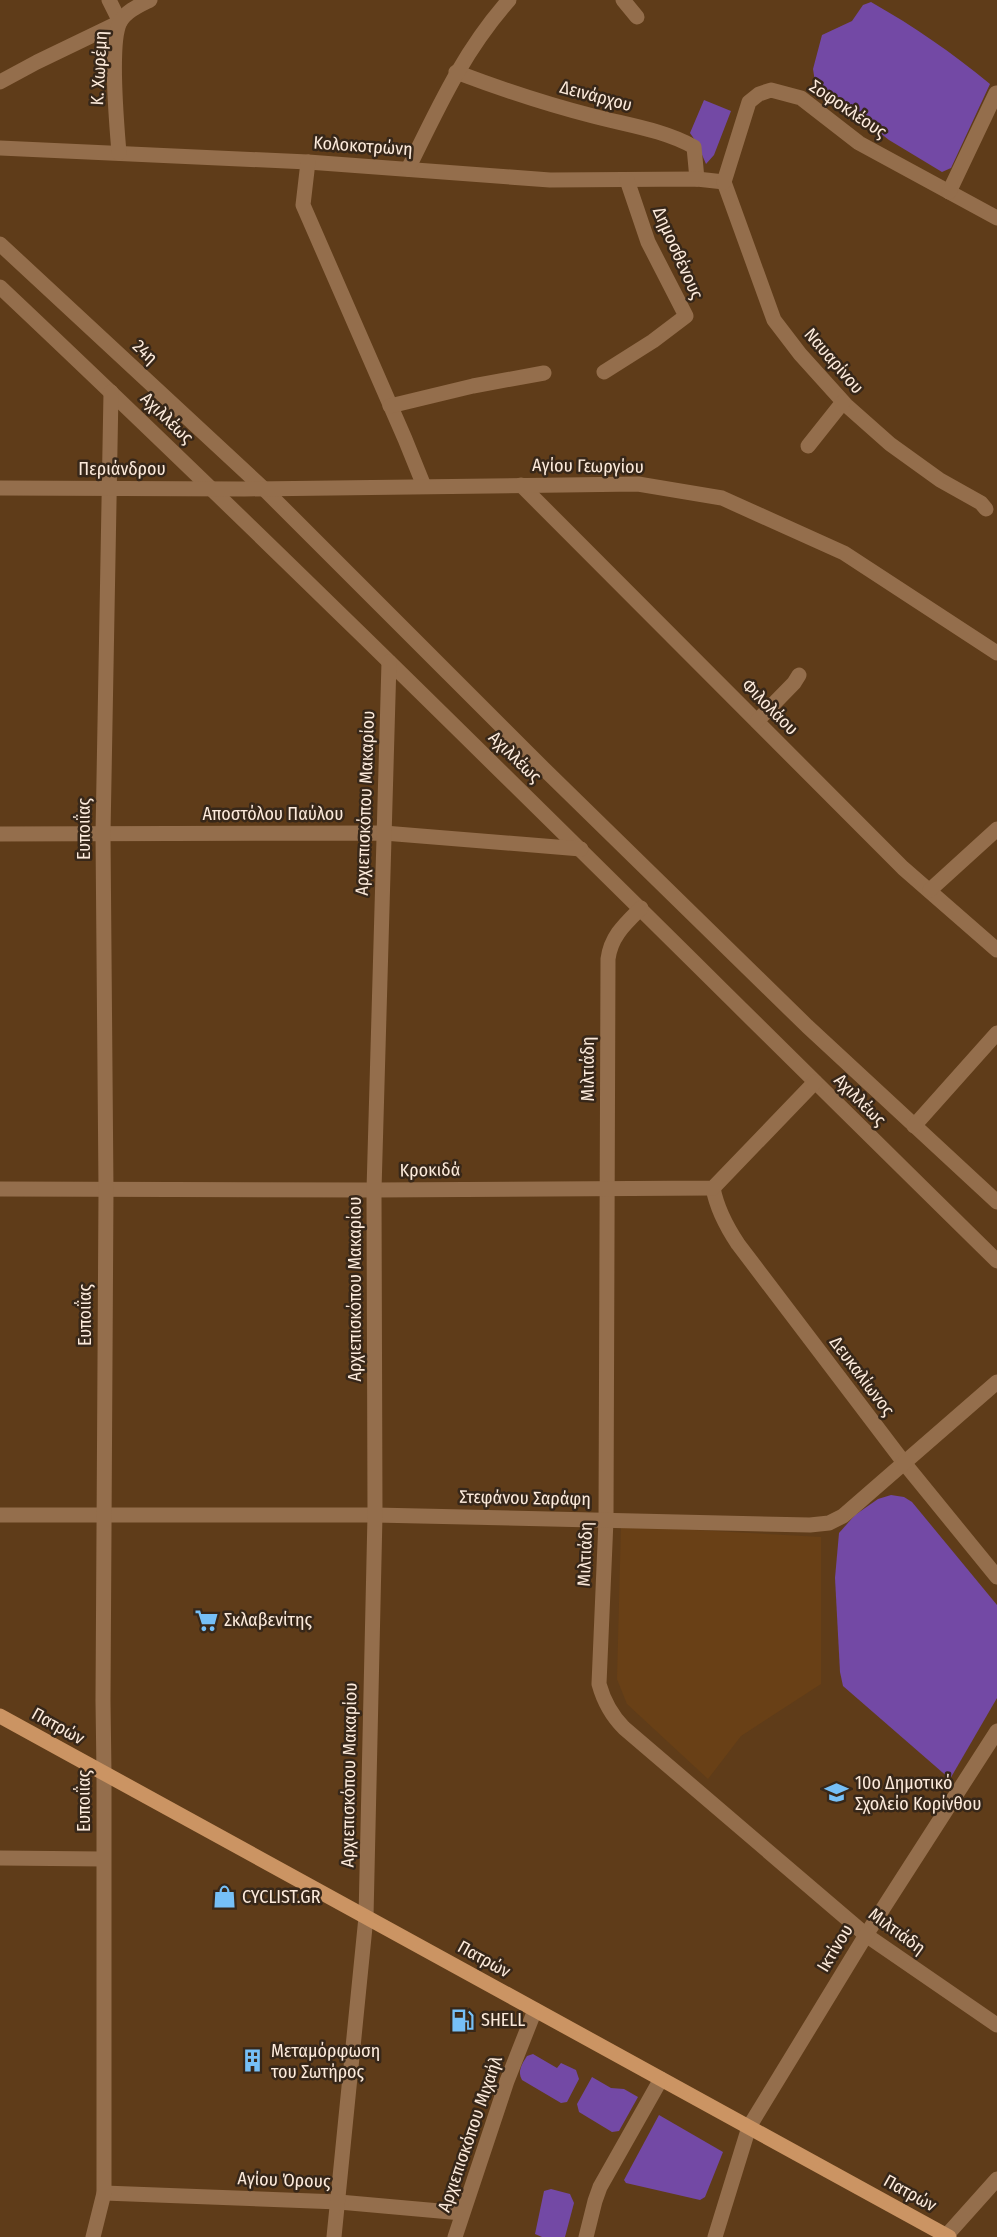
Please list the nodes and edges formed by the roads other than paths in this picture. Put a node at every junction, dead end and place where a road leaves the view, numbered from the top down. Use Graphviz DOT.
graph roads {
  1 [pos="109,0"];
  2 [pos="150,0"];
  3 [pos="509,0"];
  4 [pos="623,0"];
  5 [pos="637,17"];
  6 [pos="120,22"];
  7 [pos="456,72"];
  8 [pos="0,82"];
  9 [pos="996,93"];
  10 [pos="0,148"];
  11 [pos="119,153"];
  12 [pos="308,162"];
  13 [pos="408,169"];
  14 [pos="697,179"];
  15 [pos="627,180"];
  16 [pos="724,182"];
  17 [pos="949,192"];
  18 [pos="997,218"];
  19 [pos="0,244"];
  20 [pos="0,287"];
  21 [pos="604,372"];
  22 [pos="543,373"];
  23 [pos="111,392"];
  24 [pos="843,402"];
  25 [pos="390,406"];
  26 [pos="808,446"];
  27 [pos="521,485"];
  28 [pos="424,486"];
  29 [pos="0,488"];
  30 [pos="110,489"];
  31 [pos="212,489"];
  32 [pos="244,489"];
  33 [pos="264,489"];
  34 [pos="987,509"];
  35 [pos="997,653"];
  36 [pos="389,662"];
  37 [pos="799,675"];
  38 [pos="757,721"];
  39 [pos="997,830"];
  40 [pos="384,833"];
  41 [pos="0,834"];
  42 [pos="103,834"];
  43 [pos="581,849"];
  44 [pos="930,890"];
  45 [pos="641,908"];
  46 [pos="997,950"];
  47 [pos="997,1033"];
  48 [pos="815,1082"];
  49 [pos="914,1126"];
  50 [pos="608,1188"];
  51 [pos="713,1188"];
  52 [pos="0,1190"];
  53 [pos="106,1190"];
  54 [pos="374,1190"];
  55 [pos="997,1202"];
  56 [pos="997,1262"];
  57 [pos="997,1382"];
  58 [pos="904,1464"];
  59 [pos="0,1515"];
  60 [pos="375,1515"];
  61 [pos="104,1516"];
  62 [pos="606,1520"];
  63 [pos="997,1577"];
  64 [pos="0,1716"];
  65 [pos="997,1731"];
  66 [pos="104,1773"];
  67 [pos="0,1858"];
  68 [pos="104,1859"];
  69 [pos="366,1917"];
  70 [pos="866,1935"];
  71 [pos="536,2010"];
  72 [pos="997,2025"];
  73 [pos="661,2079"];
  74 [pos="749,2127"];
  75 [pos="997,2179"];
  76 [pos="104,2193"];
  77 [pos="339,2202"];
  78 [pos="462,2213"];
  79 [pos="948,2236"];
  80 [pos="93,2237"];
  81 [pos="334,2237"];
  82 [pos="455,2237"];
  83 [pos="586,2237"];
  84 [pos="715,2237"];
  1 -- 6 [label="street"];
  2 -- 6 [label="street, Κ. Χωρέμη"];
  3 -- 7 [label="street"];
  4 -- 5 [label="street"];
  6 -- 8 [label="street"];
  6 -- 11 [label="street, Κ. Χωρέμη"];
  7 -- 13 [label="street"];
  7 -- 14 [label="street, Δεινάρχου"];
  9 -- 17 [label="street"];
  10 -- 11 [label="street, Κολοκοτρώνη"];
  11 -- 12 [label="street, Κολοκοτρώνη"];
  12 -- 13 [label="street, Κολοκοτρώνη"];
  12 -- 25 [label="street"];
  13 -- 15 [label="street, Κολοκοτρώνη"];
  14 -- 15 [label="street, Κολοκοτρώνη"];
  14 -- 16 [label="street, Κολοκοτρώνη"];
  15 -- 21 [label="street, Δημοσθένους"];
  16 -- 17 [label="street, Σοφοκλέους"];
  16 -- 24 [label="street, Ναυαρίνου"];
  17 -- 18 [label="street, Σοφοκλέους"];
  19 -- 33 [label="street, 24η"];
  20 -- 23 [label="street, Αχιλλέως"];
  22 -- 25 [label="street"];
  23 -- 30 [label="street, Ευποιΐας"];
  23 -- 31 [label="street, Αχιλλέως"];
  24 -- 26 [label="street"];
  24 -- 34 [label="street, Ναυαρίνου"];
  25 -- 28 [label="street"];
  27 -- 28 [label="street, Αγίου Γεωργίου"];
  27 -- 35 [label="street, Αγίου Γεωργίου"];
  27 -- 38 [label="street, Φιλολάου"];
  28 -- 33 [label="street, Αγίου Γεωργίου"];
  29 -- 30 [label="street, Περιάνδρου"];
  30 -- 31 [label="street, Περιάνδρου"];
  30 -- 42 [label="street, Ευποιΐας"];
  31 -- 32 [label="street, Περιάνδρου"];
  31 -- 36 [label="street, Αχιλλέως"];
  32 -- 33 [label="street, Αγίου Γεωργίου"];
  33 -- 49 [label="street, Αχιλλέως"];
  36 -- 40 [label="street, Αρχιεπισκόπου Μακαρίου"];
  36 -- 43 [label="street, Αχιλλέως"];
  37 -- 38 [label="street"];
  38 -- 44 [label="street, Φιλολάου"];
  39 -- 44 [label="street"];
  40 -- 42 [label="street, Αποστόλου Παύλου"];
  40 -- 43 [label="street, Αποστόλου Παύλου"];
  40 -- 54 [label="street, Αρχιεπισκόπου Μακαρίου"];
  41 -- 42 [label="street, Αποστόλου Παύλου"];
  42 -- 53 [label="street, Ευποιΐας"];
  43 -- 45 [label="street, Αχιλλέως"];
  44 -- 46 [label="street, Φιλολάου"];
  45 -- 48 [label="street, Αχιλλέως"];
  45 -- 50 [label="street, Μιλτιάδη"];
  47 -- 49 [label="street"];
  48 -- 51 [label="street"];
  48 -- 56 [label="street, Αχιλλέως"];
  49 -- 55 [label="street, Αχιλλέως"];
  50 -- 51 [label="street, Κροκιδά"];
  50 -- 54 [label="street, Κροκιδά"];
  50 -- 62 [label="street, Μιλτιάδη"];
  51 -- 58 [label="street, Δευκαλίωνος"];
  52 -- 53 [label="street, Κροκιδά"];
  53 -- 54 [label="street, Κροκιδά"];
  53 -- 61 [label="street, Ευποιΐας"];
  54 -- 60 [label="street, Αρχιεπισκόπου Μακαρίου"];
  57 -- 58 [label="street, Στεφάνου Σαράφη"];
  58 -- 62 [label="street, Στεφάνου Σαράφη"];
  58 -- 63 [label="street, Δευκαλίωνος"];
  59 -- 61 [label="street, Στεφάνου Σαράφη"];
  60 -- 61 [label="street, Στεφάνου Σαράφη"];
  60 -- 62 [label="street, Στεφάνου Σαράφη"];
  60 -- 69 [label="street, Αρχιεπισκόπου Μακαρίου"];
  61 -- 66 [label="street, Ευποιΐας"];
  62 -- 70 [label="street, Μιλτιάδη"];
  64 -- 66 [label="main road, Πατρών"];
  65 -- 70 [label="street, Ικτίνου"];
  66 -- 68 [label="street, Ευποιΐας"];
  66 -- 69 [label="main road, Πατρών"];
  67 -- 68 [label="street"];
  68 -- 76 [label="street, Ευποιΐας"];
  69 -- 71 [label="main road, Πατρών"];
  69 -- 77 [label="street, Αρχιεπισκόπου Μακαρίου"];
  70 -- 72 [label="street, Μιλτιάδη"];
  70 -- 74 [label="street, Ικτίνου"];
  71 -- 73 [label="main road, Πατρών"];
  71 -- 78 [label="street, Αρχιεπισκόπου Μιχαήλ"];
  73 -- 74 [label="main road, Πατρών"];
  73 -- 83 [label="street"];
  74 -- 79 [label="main road, Πατρών"];
  74 -- 84 [label="street, Ικτίνου"];
  75 -- 79 [label="street"];
  76 -- 77 [label="street, Αγίου Όρους"];
  76 -- 80 [label="street, Ευποιΐας"];
  77 -- 78 [label="street, Αγίου Όρους"];
  77 -- 81 [label="street, Αρχιεπισκόπου Μακαρίου"];
  78 -- 82 [label="street, Αρχιεπισκόπου Μιχαήλ"];
}
